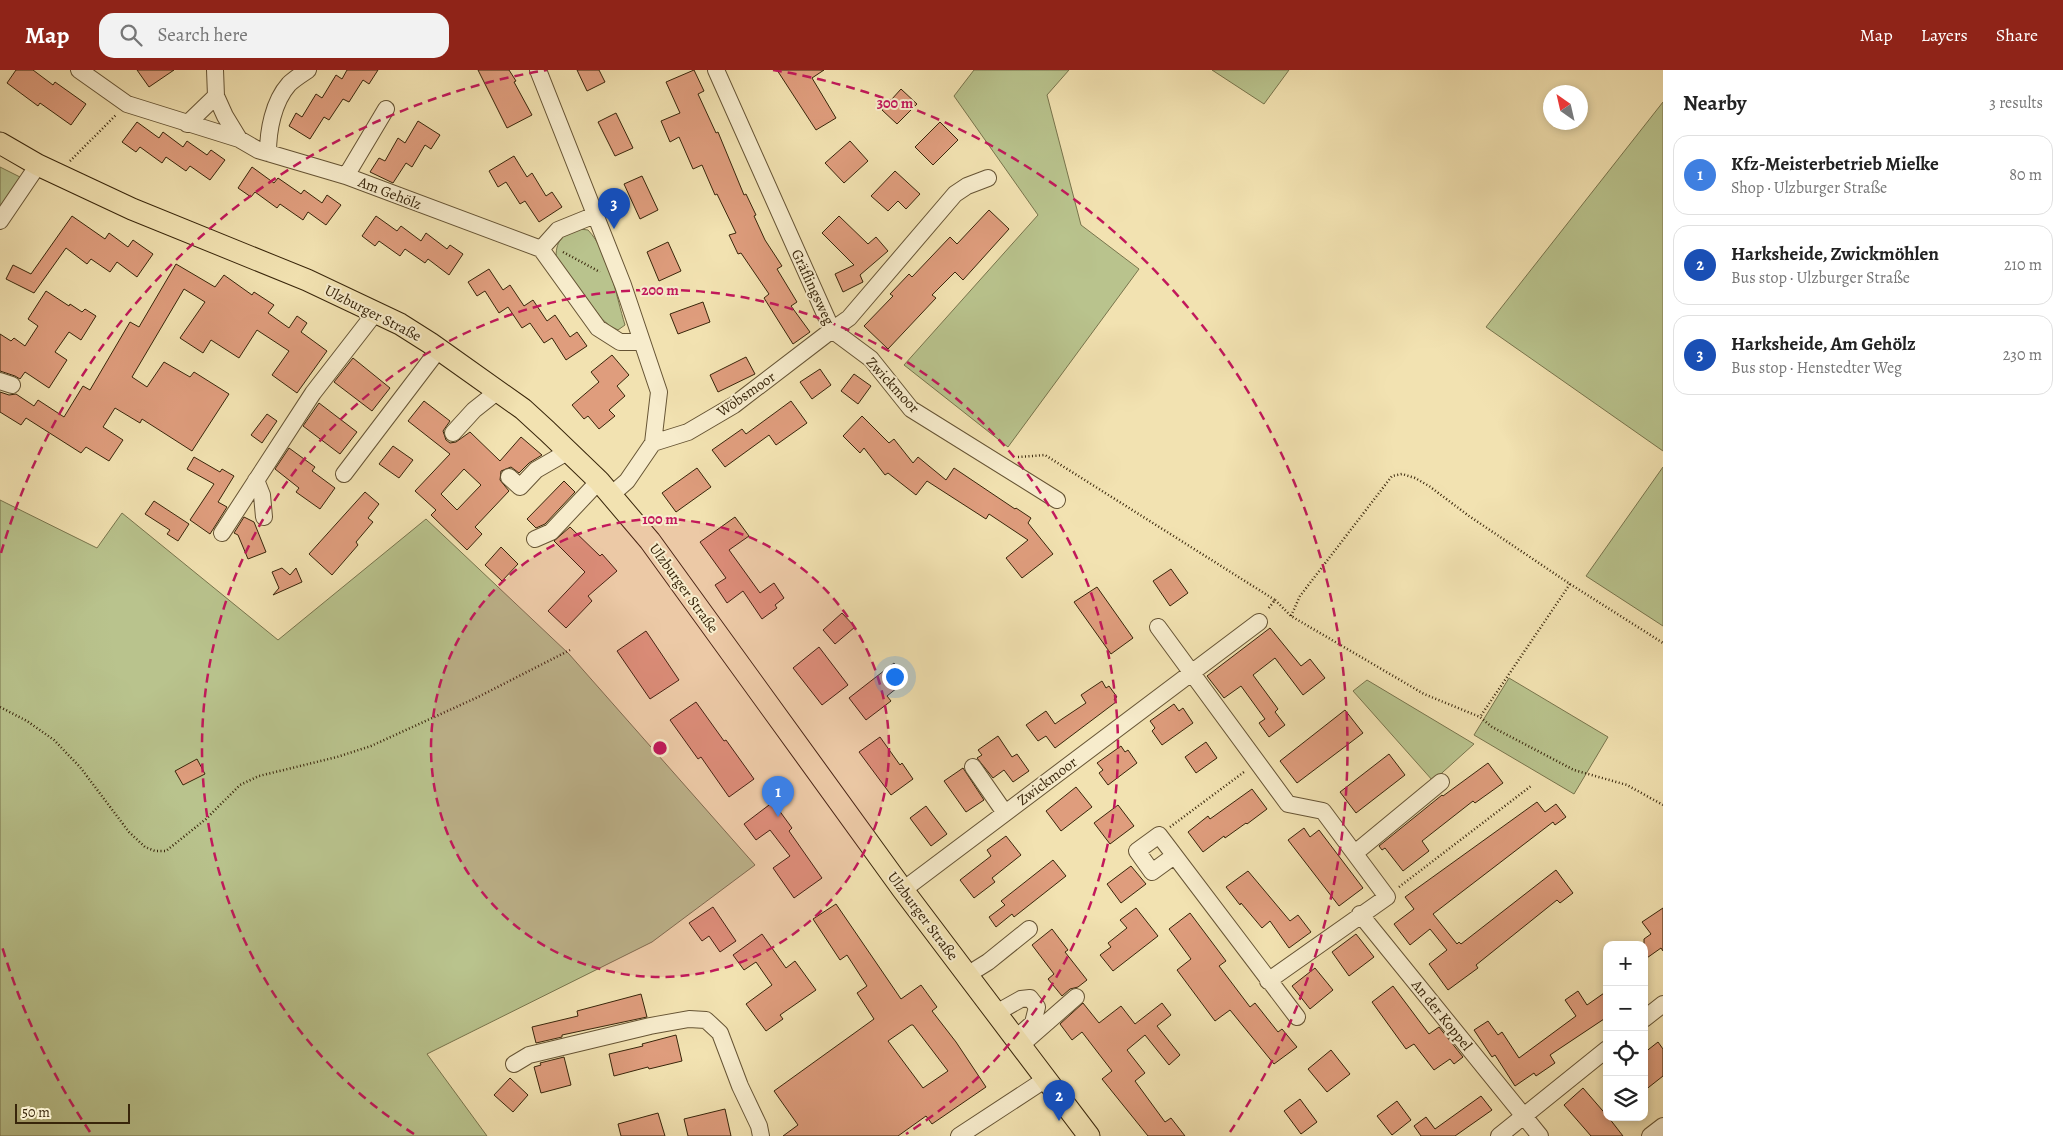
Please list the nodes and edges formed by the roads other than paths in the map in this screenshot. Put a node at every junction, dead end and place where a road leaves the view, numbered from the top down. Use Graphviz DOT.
graph roads {
  1 [pos="79,70"];
  2 [pos="308,70"];
  3 [pos="538,70"];
  4 [pos="716,70"];
  5 [pos="211,71"];
  6 [pos="216,96"];
  7 [pos="386,109"];
  8 [pos="187,124"];
  9 [pos="239,140"];
  10 [pos="0,143"];
  11 [pos="268,153"];
  12 [pos="38,165"];
  13 [pos="346,176"];
  14 [pos="988,178"];
  15 [pos="596,215"];
  16 [pos="0,221"];
  17 [pos="544,246"];
  18 [pos="375,312"];
  19 [pos="832,330"];
  20 [pos="642,342"];
  21 [pos="439,349"];
  22 [pos="498,391"];
  23 [pos="453,433"];
  24 [pos="653,443"];
  25 [pos="569,451"];
  26 [pos="344,474"];
  27 [pos="509,477"];
  28 [pos="256,480"];
  29 [pos="605,488"];
  30 [pos="1057,500"];
  31 [pos="264,517"];
  32 [pos="222,533"];
  33 [pos="535,539"];
  34 [pos="1260,622"];
  35 [pos="1158,627"];
  36 [pos="1191,673"];
  37 [pos="973,767"];
  38 [pos="1441,782"];
  39 [pos="1005,813"];
  40 [pos="1355,853"];
  41 [pos="1174,856"];
  42 [pos="903,890"];
  43 [pos="1360,914"];
  44 [pos="1029,929"];
  45 [pos="967,975"];
  46 [pos="1268,981"];
  47 [pos="1076,997"];
  48 [pos="1663,1004"];
  49 [pos="996,1014"];
  50 [pos="1648,1016"];
  51 [pos="1297,1017"];
  52 [pos="1018,1042"];
  53 [pos="1603,1052"];
  54 [pos="514,1064"];
  55 [pos="1046,1079"];
  56 [pos="1524,1116"];
  57 [pos="1663,1126"];
  58 [pos="761,1136"];
  59 [pos="959,1136"];
  60 [pos="1089,1136"];
  61 [pos="1498,1136"];
  62 [pos="1540,1136"];
  63 [pos="1650,1136"];
  1 -- 8 [label="street, Am Gehölz"];
  2 -- 11 [label="street"];
  3 -- 15 [label="street"];
  4 -- 19 [label="street, Gräflingsweg"];
  5 -- 6 [label="street"];
  6 -- 8 [label="street"];
  6 -- 9 [label="street"];
  7 -- 13 [label="street"];
  8 -- 9 [label="street, Am Gehölz"];
  9 -- 11 [label="street, Am Gehölz"];
  10 -- 12 [label="main road, Ulzburger Straße"];
  11 -- 13 [label="street, Am Gehölz"];
  12 -- 16 [label="street"];
  12 -- 18 [label="main road, Ulzburger Straße"];
  13 -- 17 [label="street, Am Gehölz"];
  14 -- 19 [label="street, Gräflingsweg"];
  15 -- 17 [label="street"];
  15 -- 20 [label="street"];
  17 -- 20 [label="street"];
  18 -- 21 [label="main road, Ulzburger Straße"];
  18 -- 28 [label="street"];
  19 -- 24 [label="street, Wöbsmoor"];
  19 -- 30 [label="street, Zwickmoor"];
  20 -- 24 [label="street"];
  21 -- 22 [label="main road, Ulzburger Straße"];
  21 -- 26 [label="street"];
  22 -- 23 [label="street"];
  22 -- 25 [label="main road, Ulzburger Straße"];
  24 -- 29 [label="street"];
  25 -- 27 [label="street"];
  25 -- 29 [label="main road, Ulzburger Straße"];
  28 -- 31 [label="street"];
  28 -- 32 [label="street"];
  29 -- 33 [label="street"];
  29 -- 42 [label="main road, Ulzburger Straße"];
  34 -- 36 [label="street, Zwickmoor"];
  35 -- 36 [label="street"];
  36 -- 39 [label="street, Zwickmoor"];
  36 -- 40 [label="street"];
  37 -- 39 [label="street"];
  38 -- 40 [label="street"];
  39 -- 42 [label="street, Zwickmoor"];
  40 -- 43 [label="street"];
  41 -- 41 [label="street"];
  41 -- 46 [label="street"];
  42 -- 45 [label="main road, Ulzburger Straße"];
  43 -- 46 [label="street"];
  43 -- 56 [label="street, An der Koppel"];
  44 -- 45 [label="street"];
  45 -- 49 [label="main road, Ulzburger Straße"];
  46 -- 51 [label="street"];
  47 -- 52 [label="street"];
  48 -- 50 [label="street"];
  49 -- 52 [label="main road, Ulzburger Straße"];
  49 -- 52 [label="street"];
  52 -- 55 [label="main road, Ulzburger Straße"];
  53 -- 56 [label="street"];
  54 -- 58 [label="street"];
  55 -- 59 [label="street"];
  55 -- 60 [label="main road, Ulzburger Straße"];
  56 -- 61 [label="street"];
  56 -- 62 [label="street, An der Koppel"];
  57 -- 63 [label="street"];
}
